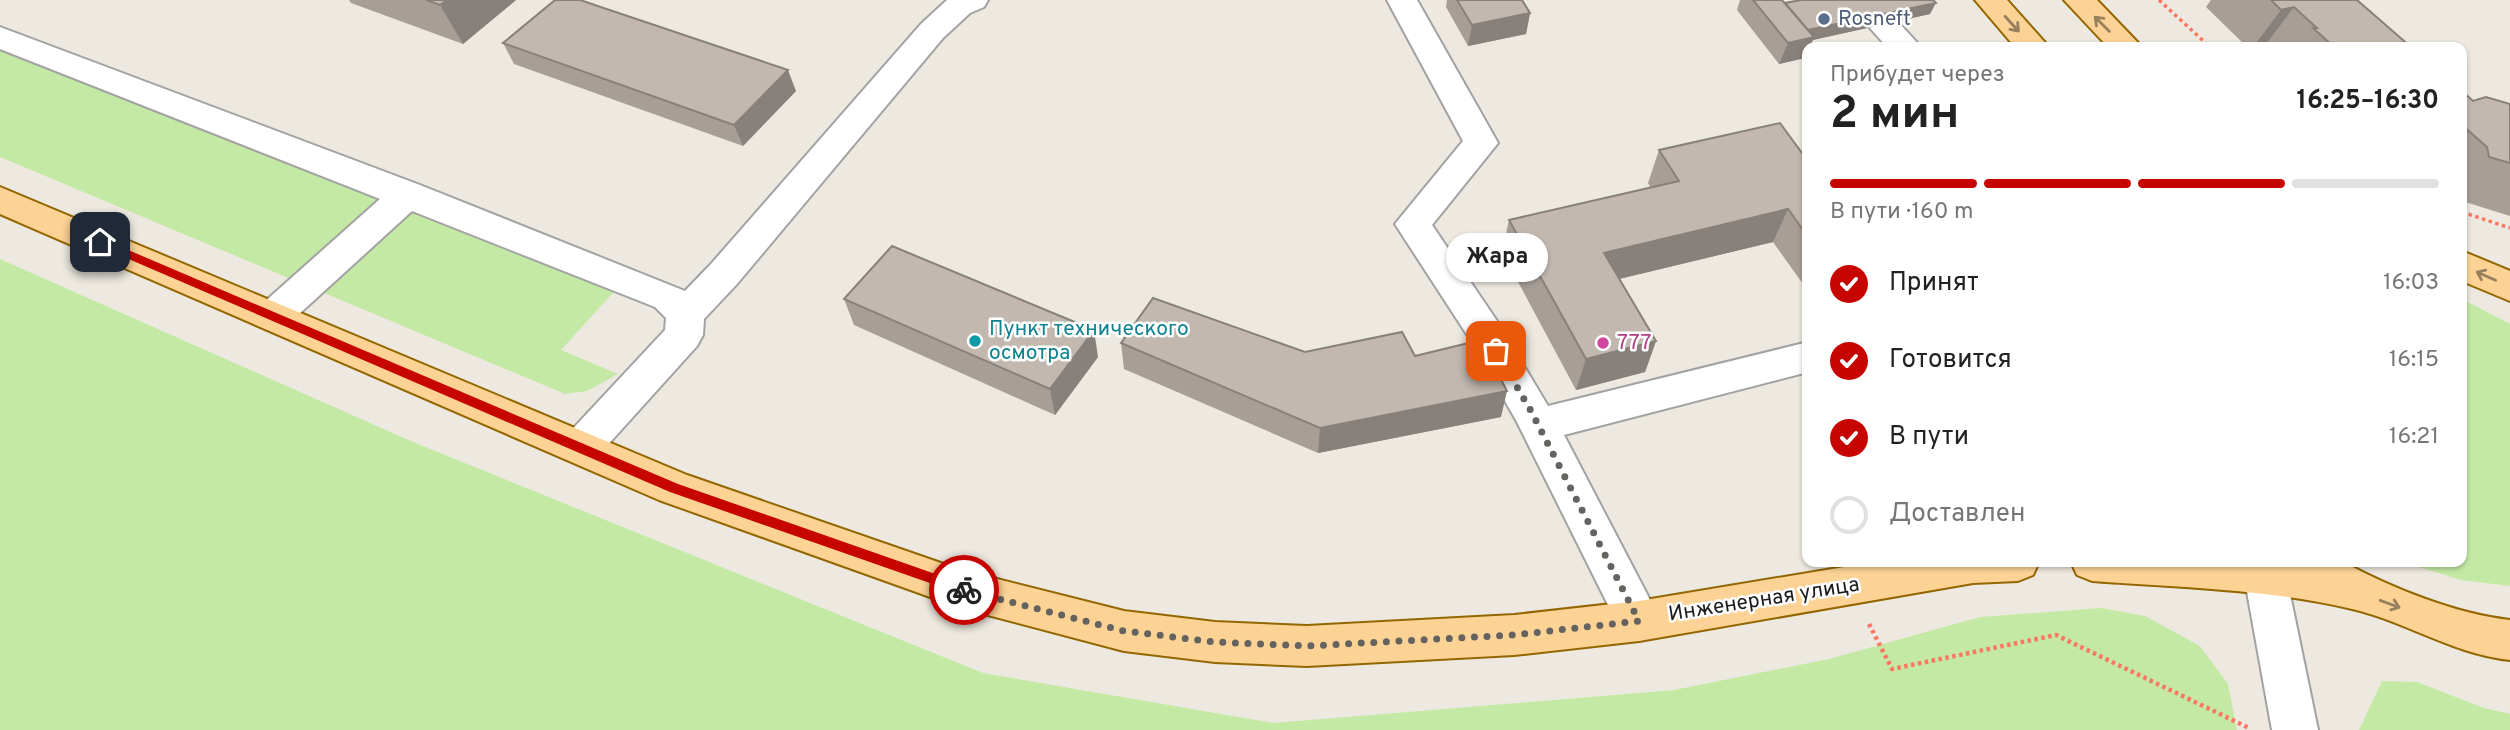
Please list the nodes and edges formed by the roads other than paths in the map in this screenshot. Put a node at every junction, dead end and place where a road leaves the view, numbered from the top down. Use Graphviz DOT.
graph roads {
  1 [pos="973,0"];
  2 [pos="1402,0"];
  3 [pos="1860,0"];
  4 [pos="1990,0"];
  5 [pos="2079,0"];
  6 [pos="0,37"];
  7 [pos="1900,42"];
  8 [pos="2028,42"];
  9 [pos="2121,42"];
  10 [pos="408,194"];
  11 [pos="0,200"];
  12 [pos="2467,267"];
  13 [pos="2510,287"];
  14 [pos="685,314"];
  15 [pos="274,315"];
  16 [pos="1802,359"];
  17 [pos="1538,425"];
  18 [pos="581,447"];
  19 [pos="1952,567"];
  20 [pos="2159,567"];
  21 [pos="2316,567"];
  22 [pos="2265,575"];
  23 [pos="2350,589"];
  24 [pos="1639,621"];
  25 [pos="2510,640"];
  26 [pos="2295,730"];
  1 -- 14 [label="street"];
  2 -- 17 [label="street"];
  3 -- 7 [label="street"];
  4 -- 8 [label="main road, one-way"];
  9 -- 5 [label="main road, one-way"];
  6 -- 10 [label="street"];
  10 -- 14 [label="street"];
  10 -- 15 [label="street"];
  11 -- 15 [label="main road, Инженерная улица"];
  13 -- 12 [label="main road, one-way"];
  14 -- 18 [label="street"];
  15 -- 18 [label="main road, Инженерная улица"];
  16 -- 17 [label="street"];
  17 -- 24 [label="street"];
  18 -- 24 [label="main road, Инженерная улица"];
  19 -- 24 [label="main road, Инженерная улица"];
  20 -- 22 [label="main road"];
  21 -- 23 [label="main road"];
  22 -- 23 [label="main road"];
  22 -- 26 [label="street"];
  23 -- 25 [label="main road, one-way"];
}
